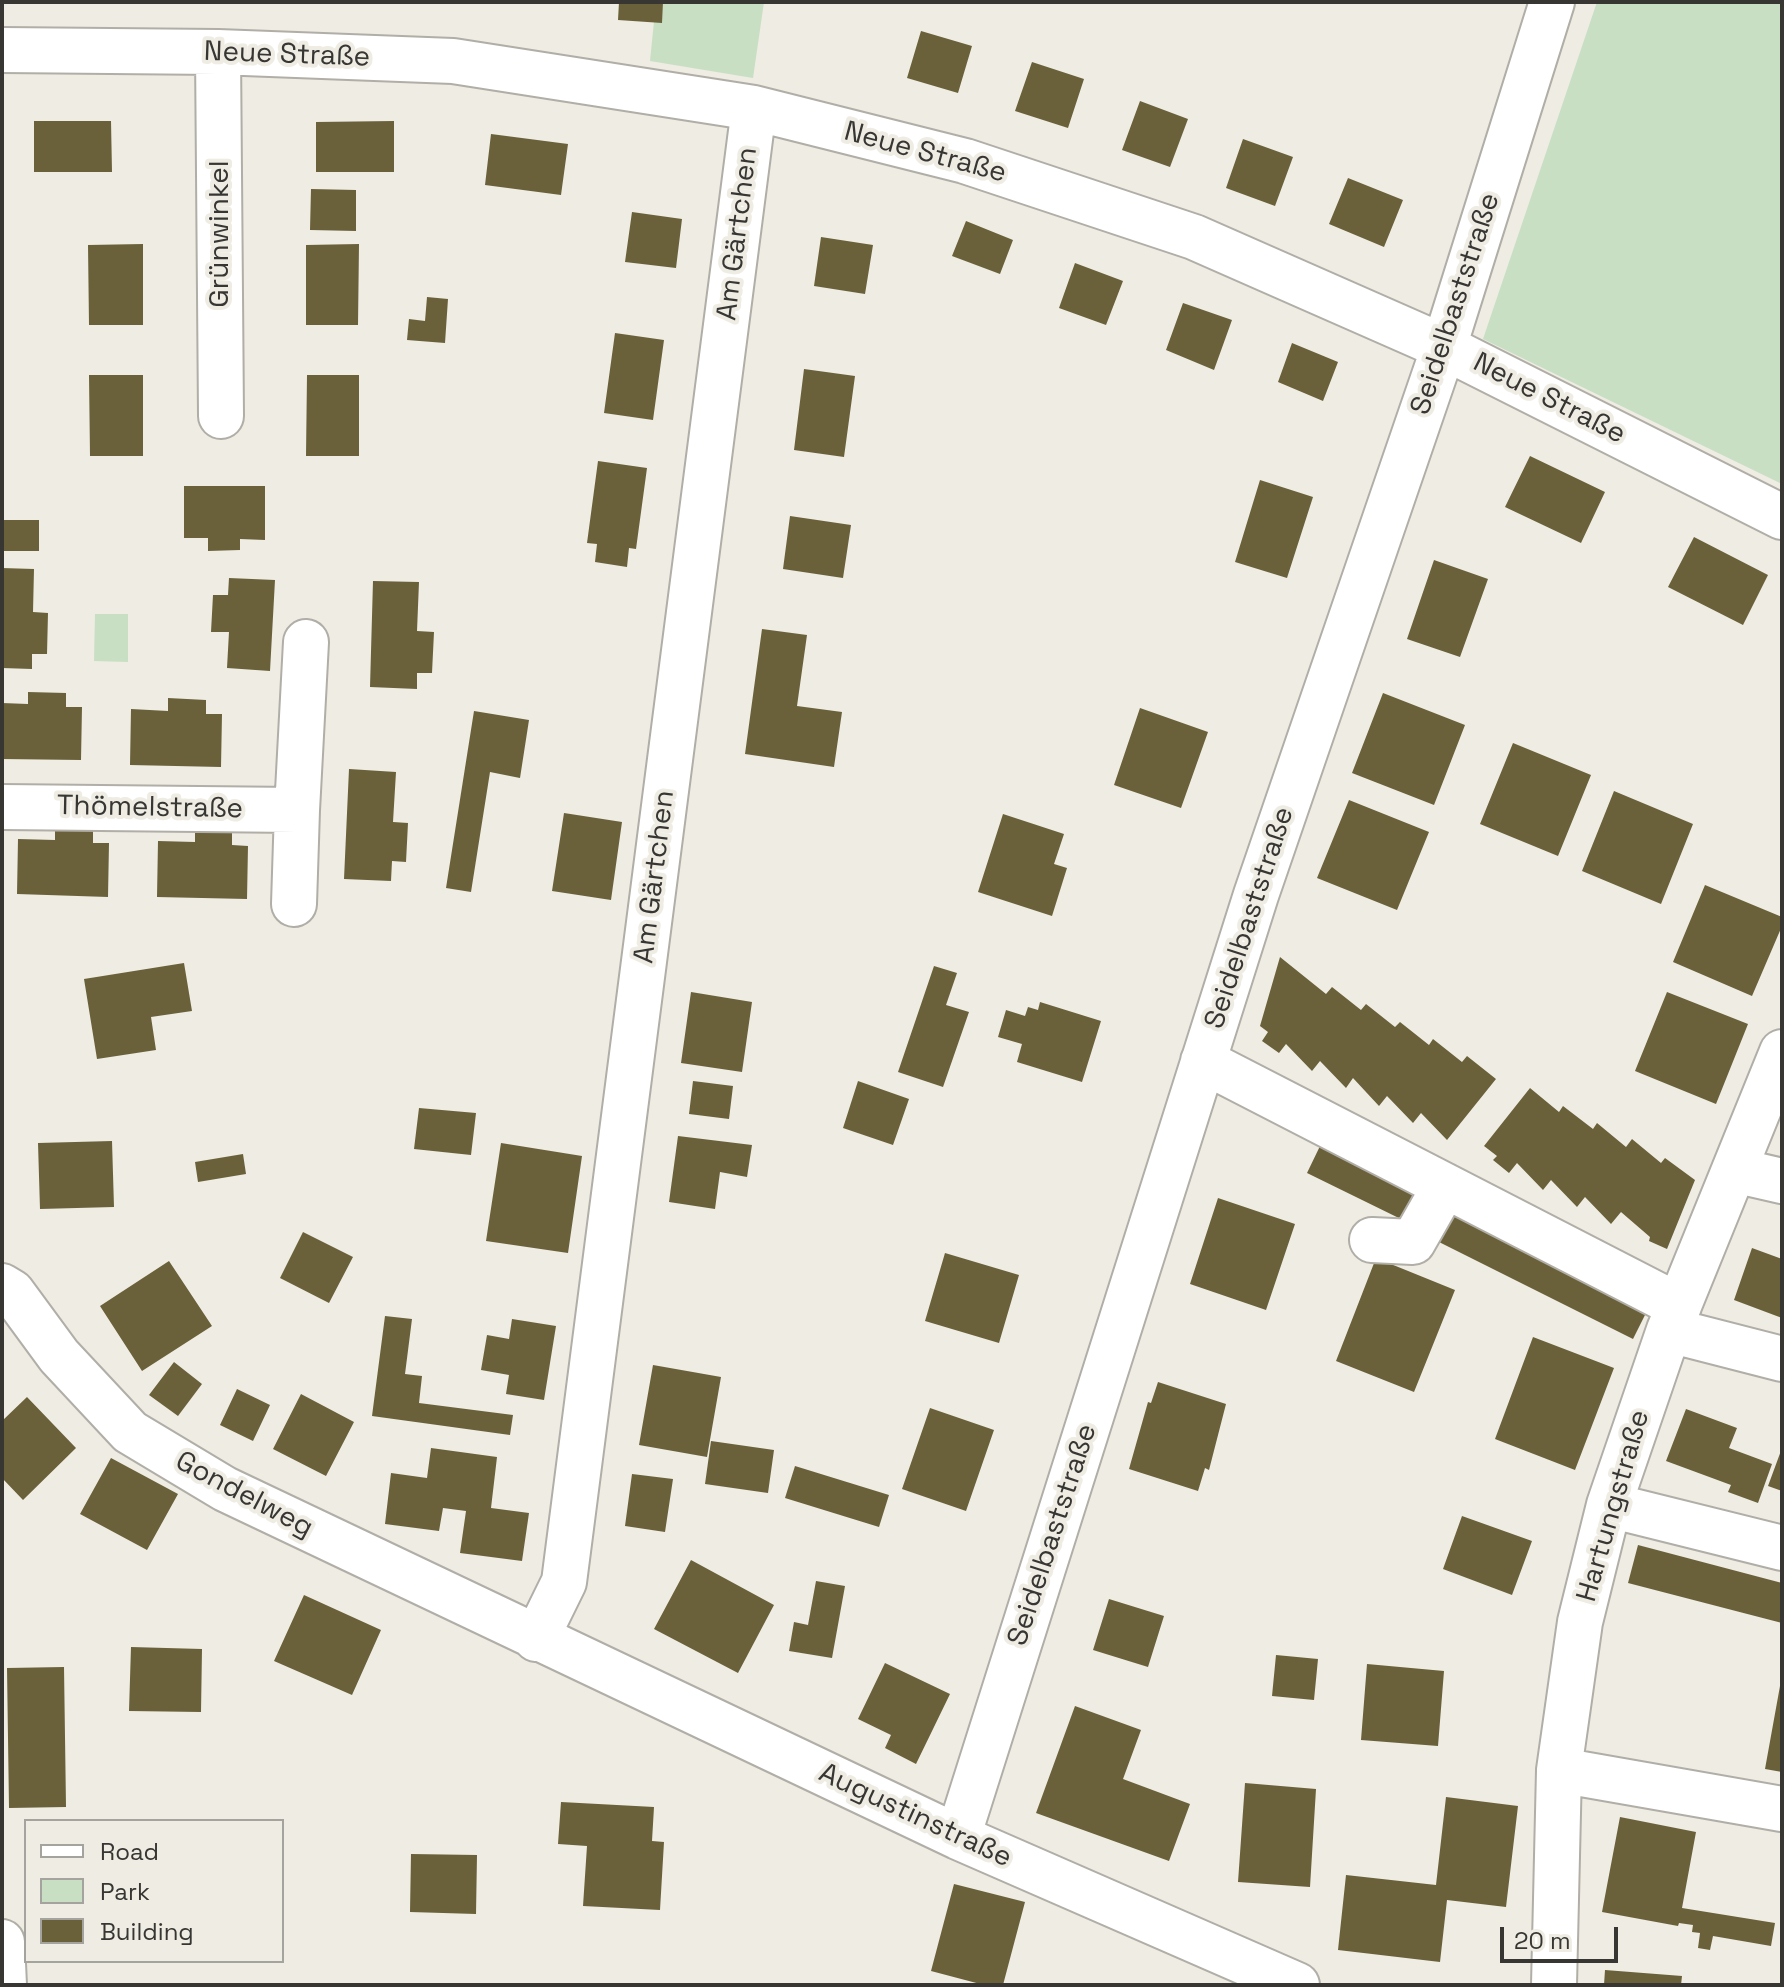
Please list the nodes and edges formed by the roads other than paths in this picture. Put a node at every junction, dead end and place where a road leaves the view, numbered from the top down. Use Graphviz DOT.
graph roads {
  1 [pos="1552,2"];
  2 [pos="2,50"];
  3 [pos="218,52"];
  4 [pos="754,108"];
  5 [pos="1444,347"];
  6 [pos="221,416"];
  7 [pos="1782,517"];
  8 [pos="306,642"];
  9 [pos="2,807"];
  10 [pos="297,810"];
  11 [pos="294,904"];
  12 [pos="1782,1052"];
  13 [pos="1203,1061"];
  14 [pos="1734,1170"];
  15 [pos="1782,1181"];
  16 [pos="1445,1186"];
  17 [pos="1372,1240"];
  18 [pos="2,1286"];
  19 [pos="1674,1318"];
  20 [pos="1782,1359"];
  21 [pos="1609,1505"];
  22 [pos="1782,1548"];
  23 [pos="536,1639"];
  24 [pos="1559,1770"];
  25 [pos="1782,1809"];
  26 [pos="958,1837"];
  27 [pos="2,1942"];
  28 [pos="4,1985"];
  29 [pos="1297,1985"];
  30 [pos="1554,1985"];
  1 -- 5 [label="street, Seidelbaststraße"];
  2 -- 3 [label="street, Neue Straße"];
  3 -- 4 [label="street, Neue Straße"];
  3 -- 6 [label="street, Grünwinkel"];
  4 -- 5 [label="street, Neue Straße"];
  4 -- 23 [label="street, Am Gärtchen"];
  5 -- 7 [label="street, Neue Straße"];
  5 -- 13 [label="street, Seidelbaststraße"];
  8 -- 10 [label="street"];
  9 -- 10 [label="street, Thömelstraße"];
  10 -- 11 [label="street"];
  12 -- 14 [label="street, Hartungstraße"];
  13 -- 16 [label="street"];
  13 -- 26 [label="street, Seidelbaststraße"];
  14 -- 15 [label="street"];
  14 -- 19 [label="street, Hartungstraße"];
  16 -- 17 [label="street"];
  16 -- 19 [label="street"];
  18 -- 23 [label="street, Gondelweg"];
  19 -- 20 [label="street"];
  19 -- 21 [label="street, Hartungstraße"];
  21 -- 22 [label="street"];
  21 -- 24 [label="street, Hartungstraße"];
  23 -- 26 [label="street, Augustinstraße"];
  24 -- 25 [label="street"];
  24 -- 30 [label="street, Hartungstraße"];
  26 -- 29 [label="street, Augustinstraße"];
  27 -- 28 [label="street"];
}
